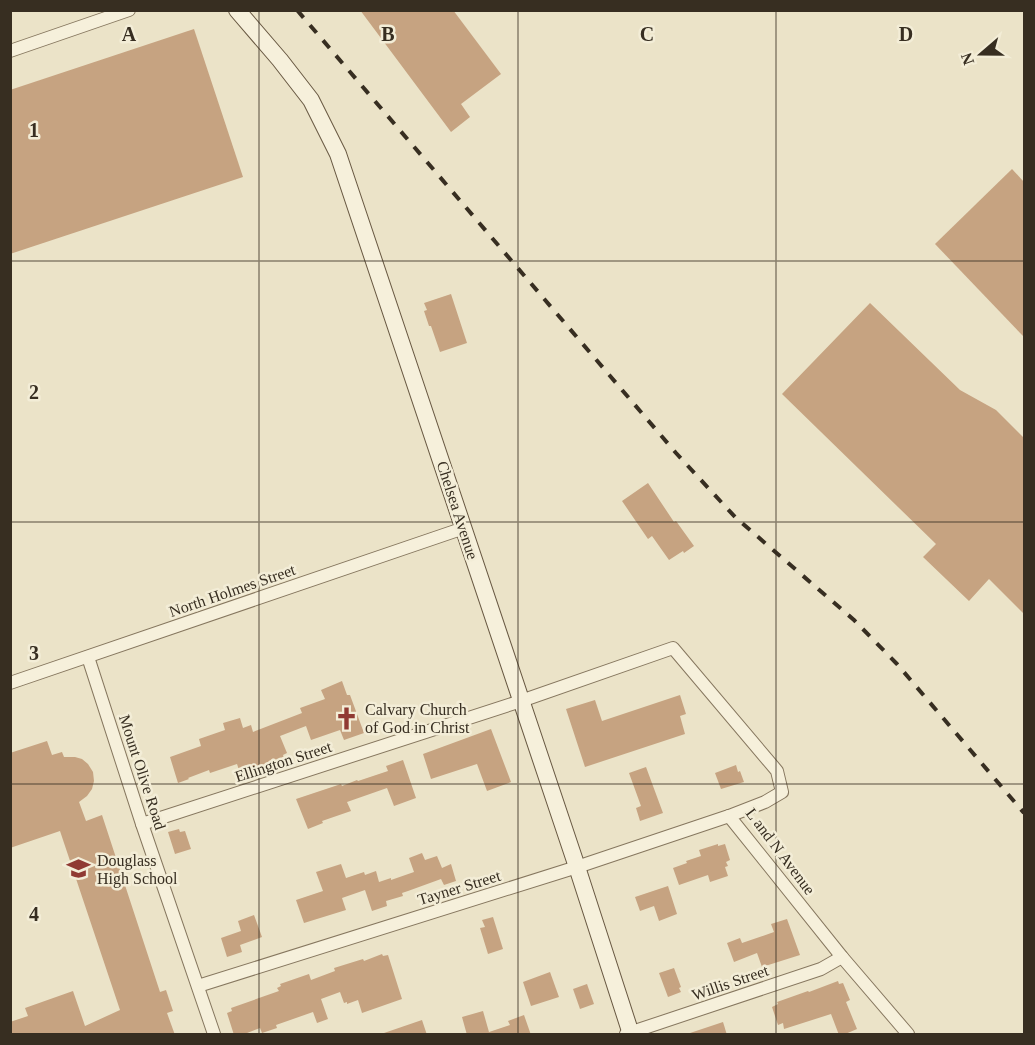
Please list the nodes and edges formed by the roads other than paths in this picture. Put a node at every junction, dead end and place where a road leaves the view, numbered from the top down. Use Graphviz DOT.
graph roads {
  1 [pos="129,10"];
  2 [pos="237,10"];
  3 [pos="10,51"];
  4 [pos="464,528"];
  5 [pos="673,648"];
  6 [pos="88,657"];
  7 [pos="10,683"];
  8 [pos="521,700"];
  9 [pos="729,816"];
  10 [pos="142,824"];
  11 [pos="578,867"];
  12 [pos="842,957"];
  13 [pos="198,986"];
  14 [pos="629,1034"];
  15 [pos="214,1035"];
  16 [pos="908,1035"];
  1 -- 3 [label="street"];
  2 -- 4 [label="main road, Chelsea Avenue"];
  4 -- 6 [label="street, North Holmes Street"];
  4 -- 8 [label="main road, Chelsea Avenue"];
  5 -- 8 [label="street, Ellington Street"];
  5 -- 9 [label="street, L and N Avenue"];
  6 -- 7 [label="street, North Holmes Street"];
  6 -- 10 [label="street, Mount Olive Road"];
  8 -- 10 [label="street, Ellington Street"];
  8 -- 11 [label="main road, Chelsea Avenue"];
  9 -- 11 [label="street, Tayner Street"];
  9 -- 12 [label="street, L and N Avenue"];
  10 -- 13 [label="street, Mount Olive Road"];
  11 -- 13 [label="street, Tayner Street"];
  11 -- 14 [label="main road, Chelsea Avenue"];
  12 -- 14 [label="street, Willis Street"];
  12 -- 16 [label="street, L and N Avenue"];
  13 -- 15 [label="street, Mount Olive Road"];
}
